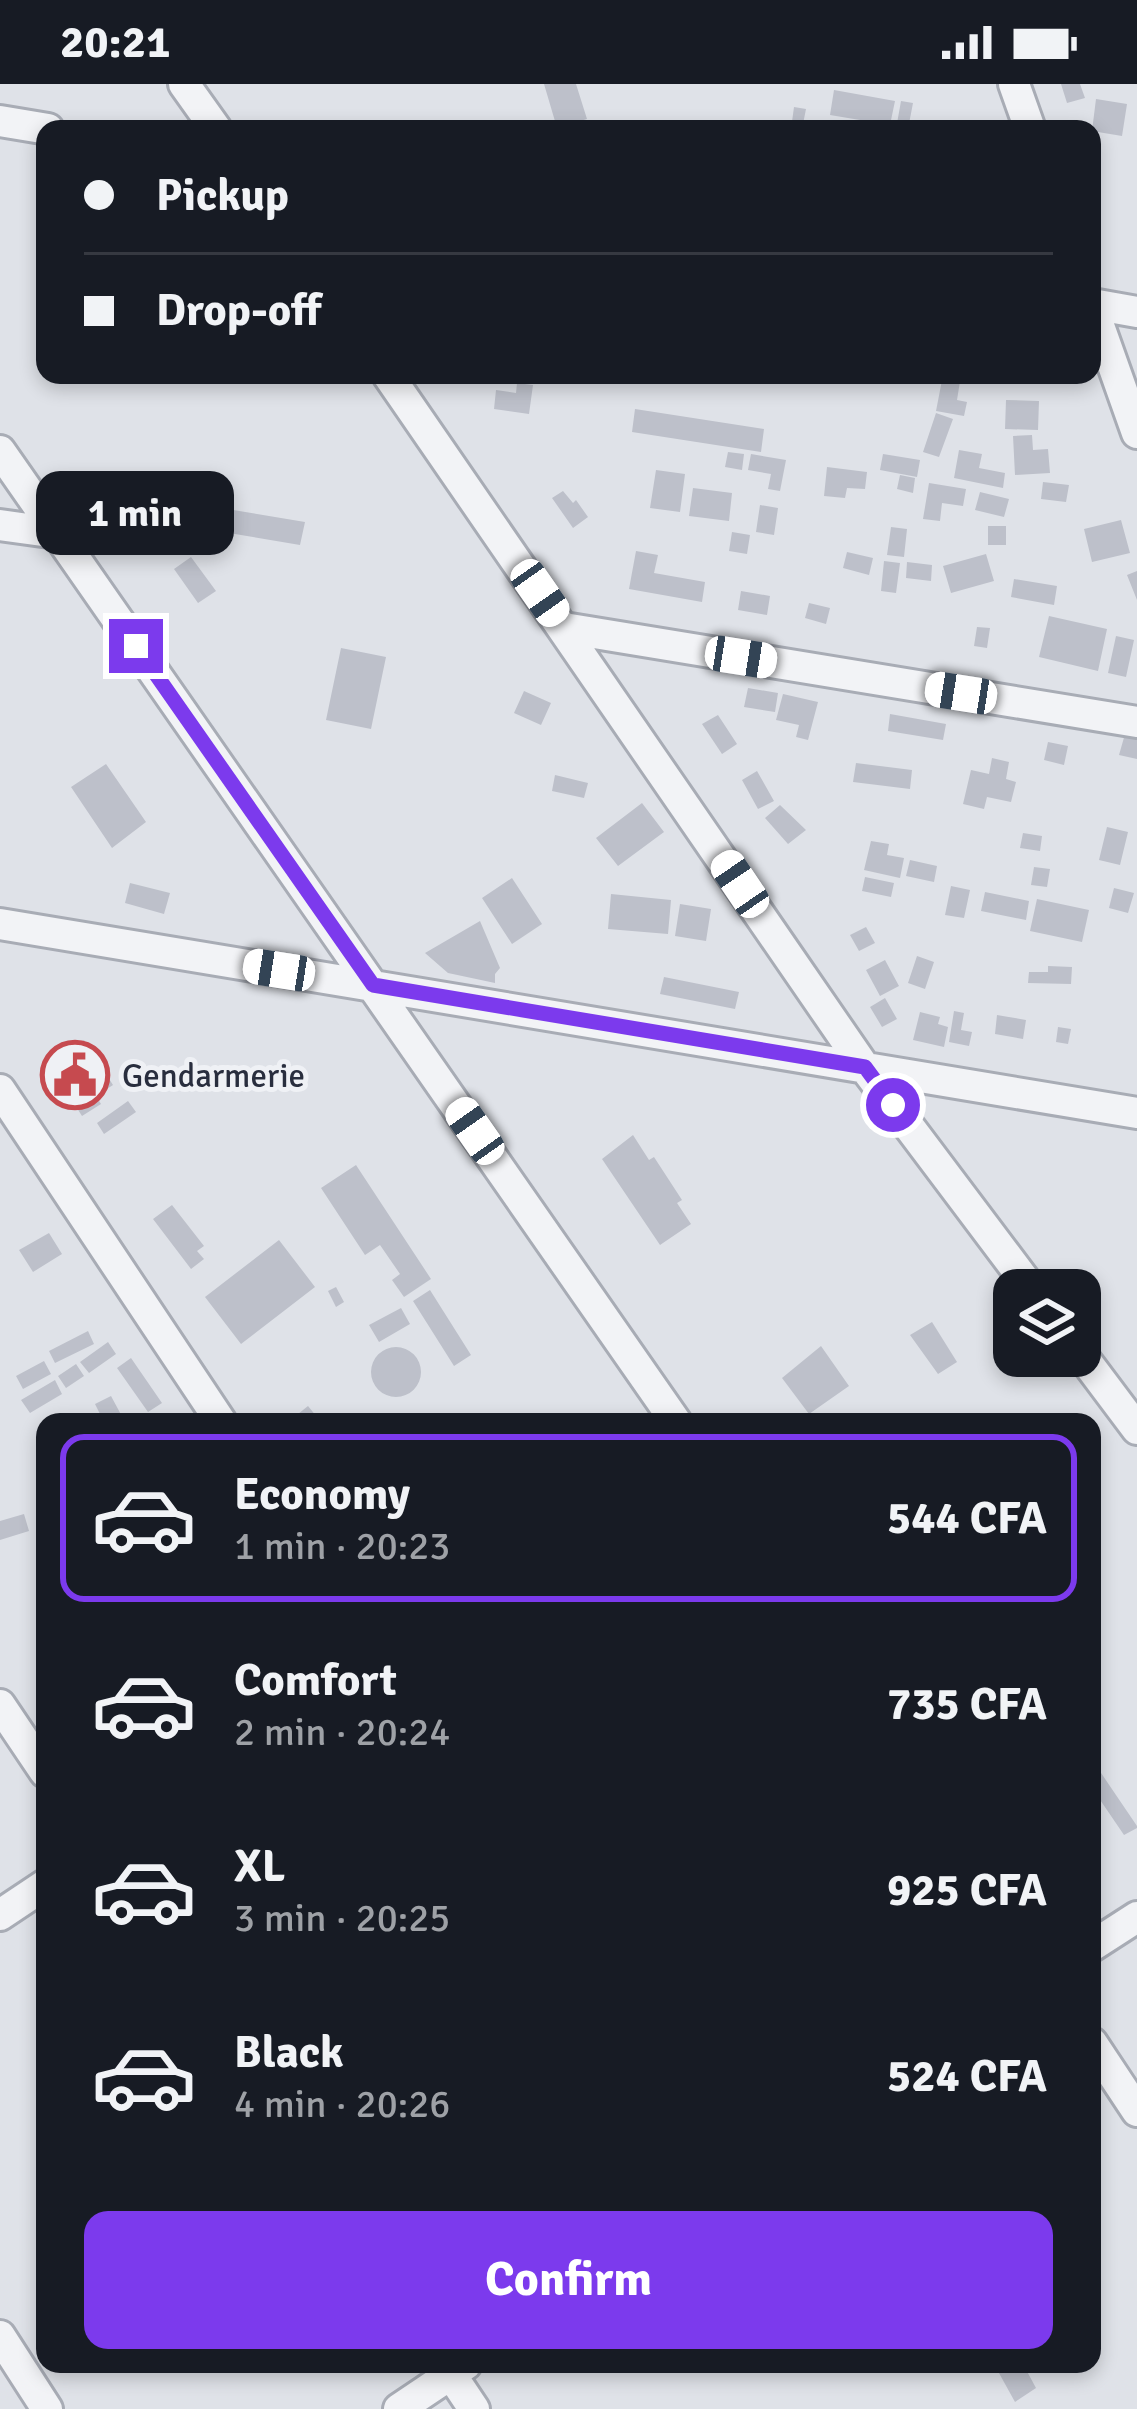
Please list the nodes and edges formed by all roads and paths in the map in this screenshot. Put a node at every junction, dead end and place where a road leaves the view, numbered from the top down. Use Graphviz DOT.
graph roads {
  1 [pos="184,84"];
  2 [pos="1014,84"];
  3 [pos="210,120"];
  4 [pos="1027,120"];
  5 [pos="0,121"];
  6 [pos="36,127"];
  7 [pos="1101,306"];
  8 [pos="1137,312"];
  9 [pos="1101,330"];
  10 [pos="394,384"];
  11 [pos="1137,433"];
  12 [pos="0,451"];
  13 [pos="0,524"];
  14 [pos="57,533"];
  15 [pos="565,628"];
  16 [pos="1137,722"];
  17 [pos="0,924"];
  18 [pos="373,985"];
  19 [pos="865,1067"];
  20 [pos="0,1090"];
  21 [pos="1137,1113"];
  22 [pos="1016,1269"];
  23 [pos="1098,1377"];
  24 [pos="215,1413"];
  25 [pos="670,1413"];
  26 [pos="1137,1429"];
  27 [pos="0,1705"];
  28 [pos="36,1759"];
  29 [pos="36,1891"];
  30 [pos="0,1915"];
  31 [pos="1137,1917"];
  32 [pos="1101,1940"];
  33 [pos="1101,2057"];
  34 [pos="1137,2111"];
  35 [pos="0,2336"];
  36 [pos="446,2373"];
  37 [pos="457,2373"];
  38 [pos="47,2409"];
  39 [pos="399,2409"];
  40 [pos="474,2409"];
  1 -- 3 [label="street"];
  2 -- 4 [label="street"];
  5 -- 6 [label="street"];
  7 -- 8 [label="street"];
  9 -- 11 [label="street"];
  10 -- 15 [label="street"];
  12 -- 14 [label="street"];
  13 -- 14 [label="street"];
  14 -- 18 [label="street"];
  15 -- 16 [label="street"];
  15 -- 19 [label="street"];
  17 -- 18 [label="street"];
  18 -- 19 [label="street"];
  18 -- 25 [label="street"];
  19 -- 21 [label="street"];
  19 -- 22 [label="street"];
  20 -- 24 [label="street"];
  23 -- 26 [label="street"];
  27 -- 28 [label="street"];
  29 -- 30 [label="street"];
  31 -- 32 [label="street"];
  33 -- 34 [label="street"];
  35 -- 38 [label="street"];
  36 -- 39 [label="street"];
  37 -- 40 [label="street"];
}
